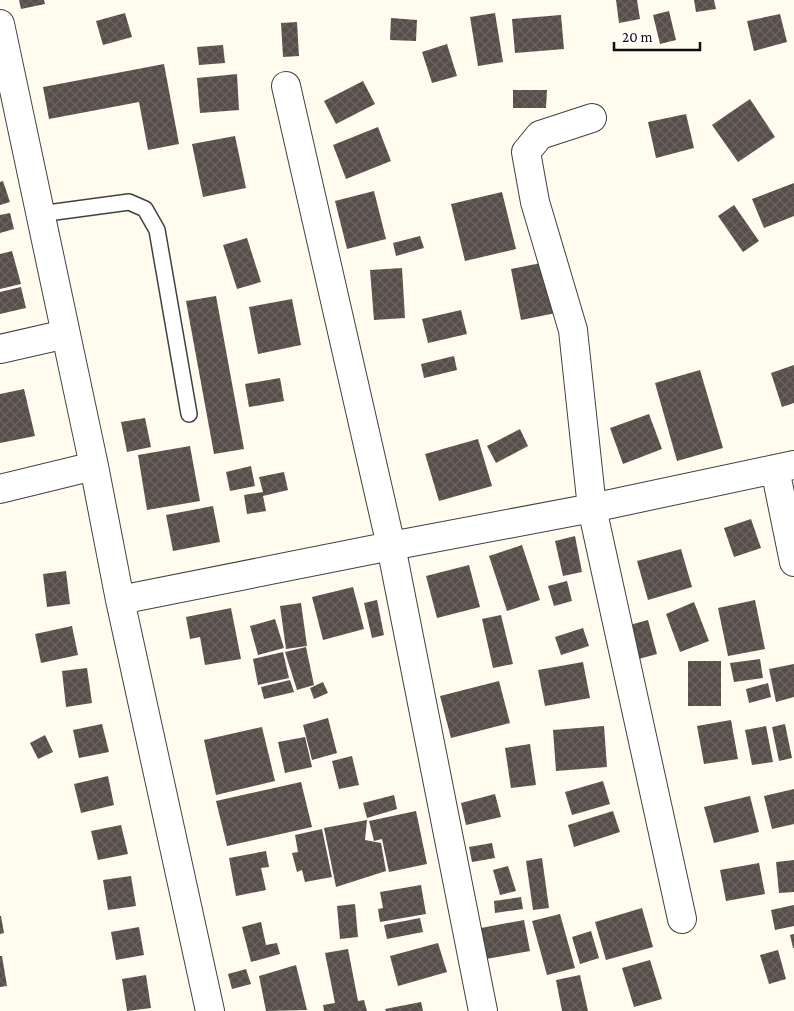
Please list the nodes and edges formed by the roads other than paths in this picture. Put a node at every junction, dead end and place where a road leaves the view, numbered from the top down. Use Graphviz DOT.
graph roads {
  1 [pos="0,24"];
  2 [pos="286,86"];
  3 [pos="592,118"];
  4 [pos="40,214"];
  5 [pos="66,334"];
  6 [pos="0,349"];
  7 [pos="188,414"];
  8 [pos="94,466"];
  9 [pos="784,467"];
  10 [pos="0,489"];
  11 [pos="592,508"];
  12 [pos="391,546"];
  13 [pos="794,562"];
  14 [pos="120,600"];
  15 [pos="682,919"];
  16 [pos="210,1011"];
  17 [pos="483,1011"];
  1 -- 4 [label="street"];
  2 -- 12 [label="street"];
  3 -- 11 [label="street"];
  4 -- 5 [label="street"];
  4 -- 7 [label="lane"];
  5 -- 6 [label="street"];
  5 -- 8 [label="street"];
  8 -- 10 [label="street"];
  8 -- 14 [label="street"];
  9 -- 11 [label="street"];
  9 -- 13 [label="street"];
  11 -- 12 [label="street"];
  11 -- 15 [label="street"];
  12 -- 14 [label="street"];
  12 -- 17 [label="street"];
  14 -- 16 [label="street"];
}
